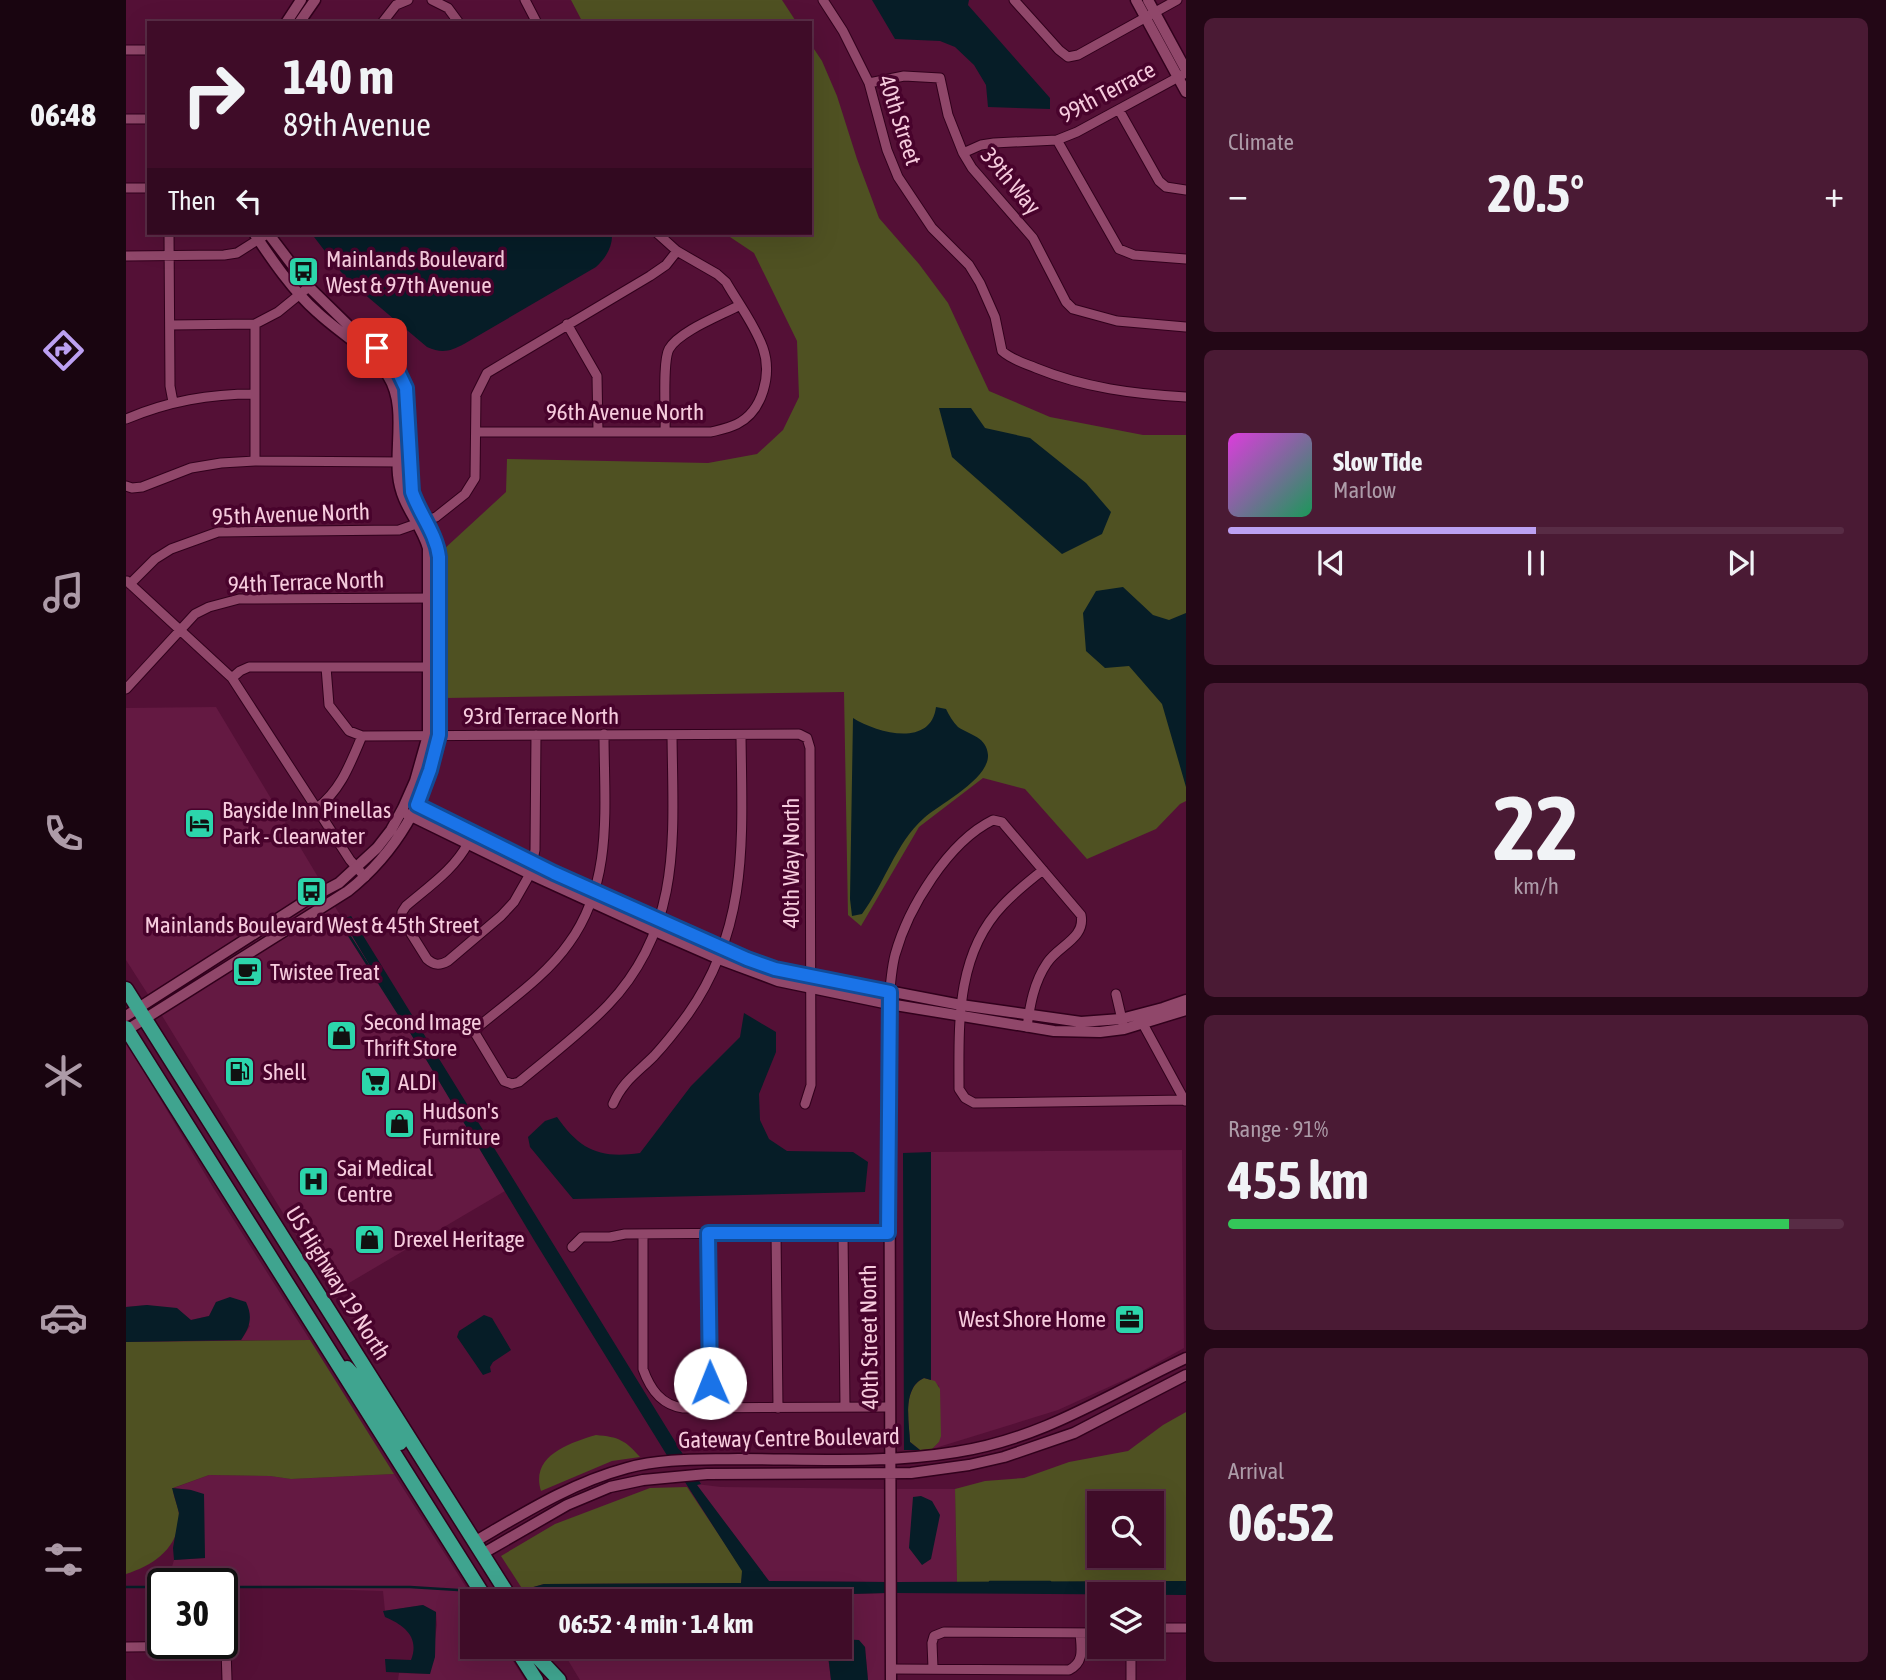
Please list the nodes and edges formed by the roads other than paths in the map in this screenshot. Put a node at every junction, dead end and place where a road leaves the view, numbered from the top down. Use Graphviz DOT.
graph roads {
  1 [pos="408,0"];
  2 [pos="432,0"];
  3 [pos="525,0"];
  4 [pos="823,0"];
  5 [pos="1014,0"];
  6 [pos="1136,0"];
  7 [pos="1148,0"];
  8 [pos="1177,0"];
  9 [pos="303,3"];
  10 [pos="1150,15"];
  11 [pos="288,21"];
  12 [pos="299,21"];
  13 [pos="384,21"];
  14 [pos="458,21"];
  15 [pos="536,21"];
  16 [pos="126,50"];
  17 [pos="147,50"];
  18 [pos="1183,73"];
  19 [pos="869,83"];
  20 [pos="1186,92"];
  21 [pos="1119,110"];
  22 [pos="126,119"];
  23 [pos="147,119"];
  24 [pos="1057,140"];
  25 [pos="963,153"];
  26 [pos="126,188"];
  27 [pos="147,188"];
  28 [pos="1186,190"];
  29 [pos="169,235"];
  30 [pos="263,235"];
  31 [pos="659,235"];
  32 [pos="677,251"];
  33 [pos="169,255"];
  34 [pos="126,256"];
  35 [pos="1186,259"];
  36 [pos="304,290"];
  37 [pos="740,305"];
  38 [pos="170,324"];
  39 [pos="255,324"];
  40 [pos="568,324"];
  41 [pos="1186,327"];
  42 [pos="255,394"];
  43 [pos="1186,397"];
  44 [pos="173,402"];
  45 [pos="126,419"];
  46 [pos="665,431"];
  47 [pos="476,432"];
  48 [pos="598,432"];
  49 [pos="255,461"];
  50 [pos="403,462"];
  51 [pos="129,487"];
  52 [pos="421,524"];
  53 [pos="128,582"];
  54 [pos="434,598"];
  55 [pos="180,630"];
  56 [pos="326,667"];
  57 [pos="434,667"];
  58 [pos="232,678"];
  59 [pos="126,689"];
  60 [pos="604,734"];
  61 [pos="672,734"];
  62 [pos="434,735"];
  63 [pos="536,735"];
  64 [pos="741,735"];
  65 [pos="362,736"];
  66 [pos="807,738"];
  67 [pos="412,802"];
  68 [pos="317,808"];
  69 [pos="407,814"];
  70 [pos="468,843"];
  71 [pos="357,867"];
  72 [pos="532,869"];
  73 [pos="1043,870"];
  74 [pos="365,877"];
  75 [pos="594,897"];
  76 [pos="657,926"];
  77 [pos="720,954"];
  78 [pos="811,983"];
  79 [pos="126,989"];
  80 [pos="890,992"];
  81 [pos="1116,994"];
  82 [pos="1186,1000"];
  83 [pos="889,1004"];
  84 [pos="960,1010"];
  85 [pos="1186,1010"];
  86 [pos="136,1014"];
  87 [pos="1028,1022"];
  88 [pos="1123,1024"];
  89 [pos="1143,1024"];
  90 [pos="126,1029"];
  91 [pos="1186,1100"];
  92 [pos="612,1104"];
  93 [pos="804,1104"];
  94 [pos="233,1200"];
  95 [pos="708,1233"];
  96 [pos="776,1233"];
  97 [pos="843,1233"];
  98 [pos="888,1233"];
  99 [pos="643,1234"];
  100 [pos="572,1247"];
  101 [pos="332,1318"];
  102 [pos="325,1344"];
  103 [pos="1186,1358"];
  104 [pos="1186,1375"];
  105 [pos="845,1407"];
  106 [pos="890,1407"];
  107 [pos="710,1408"];
  108 [pos="778,1408"];
  109 [pos="1055,1424"];
  110 [pos="1062,1438"];
  111 [pos="892,1459"];
  112 [pos="648,1464"];
  113 [pos="891,1474"];
  114 [pos="651,1479"];
  115 [pos="478,1548"];
  116 [pos="467,1570"];
  117 [pos="479,1589"];
  118 [pos="492,1589"];
  119 [pos="504,1589"];
  120 [pos="1164,1628"];
  121 [pos="1186,1628"];
  122 [pos="1080,1633"];
  123 [pos="1087,1633"];
  124 [pos="126,1647"];
  125 [pos="523,1659"];
  126 [pos="540,1659"];
  127 [pos="547,1659"];
  128 [pos="1131,1659"];
  129 [pos="933,1668"];
  130 [pos="891,1675"];
  131 [pos="227,1680"];
  132 [pos="536,1680"];
  133 [pos="560,1680"];
  134 [pos="1131,1680"];
  1 -- 13 [label="street"];
  2 -- 14 [label="street"];
  3 -- 15 [label="street"];
  4 -- 19 [label="street, 40th Street"];
  5 -- 10 [label="street"];
  6 -- 10 [label="street"];
  7 -- 10 [label="street"];
  8 -- 10 [label="street"];
  9 -- 11 [label="street"];
  9 -- 12 [label="street"];
  10 -- 18 [label="street"];
  16 -- 17 [label="street"];
  18 -- 20 [label="street"];
  18 -- 21 [label="street, 99th Terrace"];
  19 -- 25 [label="street, 39th Way"];
  19 -- 43 [label="street, 40th Street"];
  21 -- 24 [label="street, 99th Terrace"];
  21 -- 28 [label="street"];
  22 -- 23 [label="street"];
  24 -- 25 [label="street, 99th Terrace"];
  24 -- 35 [label="street"];
  25 -- 41 [label="street, 39th Way"];
  26 -- 27 [label="street"];
  29 -- 33 [label="street"];
  30 -- 33 [label="street"];
  30 -- 36 [label="street"];
  31 -- 32 [label="street"];
  32 -- 37 [label="street"];
  32 -- 40 [label="street"];
  33 -- 34 [label="street"];
  33 -- 38 [label="street"];
  36 -- 39 [label="street"];
  36 -- 50 [label="street"];
  37 -- 46 [label="street"];
  37 -- 46 [label="street, 96th Avenue North"];
  38 -- 39 [label="street"];
  38 -- 44 [label="street"];
  39 -- 42 [label="street"];
  40 -- 47 [label="street"];
  40 -- 48 [label="street"];
  42 -- 44 [label="street"];
  42 -- 49 [label="street"];
  44 -- 45 [label="street"];
  46 -- 48 [label="street, 96th Avenue North"];
  47 -- 48 [label="street, 96th Avenue North"];
  47 -- 52 [label="street"];
  49 -- 50 [label="street"];
  49 -- 51 [label="street"];
  50 -- 52 [label="street"];
  52 -- 53 [label="street, 95th Avenue North"];
  52 -- 54 [label="street"];
  53 -- 55 [label="street"];
  54 -- 55 [label="street, 94th Terrace North"];
  54 -- 57 [label="street"];
  55 -- 58 [label="street"];
  55 -- 59 [label="street, 94th Terrace North"];
  56 -- 57 [label="street"];
  56 -- 58 [label="street"];
  56 -- 65 [label="street"];
  57 -- 62 [label="street"];
  58 -- 68 [label="street"];
  60 -- 61 [label="street, 93rd Terrace North"];
  60 -- 63 [label="street, 93rd Terrace North"];
  60 -- 75 [label="street"];
  61 -- 64 [label="street, 93rd Terrace North"];
  61 -- 76 [label="street"];
  62 -- 63 [label="street, 93rd Terrace North"];
  62 -- 65 [label="street, 93rd Terrace North"];
  62 -- 67 [label="street"];
  63 -- 72 [label="street"];
  64 -- 66 [label="street, 93rd Terrace North"];
  64 -- 77 [label="street"];
  65 -- 68 [label="street"];
  66 -- 78 [label="street, 40th Way North"];
  67 -- 69 [label="street"];
  67 -- 72 [label="street"];
  68 -- 71 [label="street"];
  69 -- 70 [label="street"];
  69 -- 71 [label="street"];
  69 -- 74 [label="street"];
  70 -- 72 [label="street"];
  70 -- 72 [label="street"];
  71 -- 74 [label="street"];
  71 -- 86 [label="street"];
  72 -- 75 [label="street"];
  73 -- 80 [label="street, 40th Street North"];
  73 -- 84 [label="street"];
  73 -- 87 [label="street"];
  74 -- 86 [label="street"];
  75 -- 76 [label="street"];
  75 -- 76 [label="street"];
  76 -- 77 [label="street"];
  77 -- 78 [label="street"];
  77 -- 92 [label="street"];
  78 -- 80 [label="street"];
  78 -- 83 [label="street"];
  78 -- 93 [label="street, 40th Way North"];
  79 -- 86 [label="highway, US Highway 19 North"];
  80 -- 83 [label="street, 40th Street North"];
  80 -- 84 [label="street"];
  81 -- 88 [label="street"];
  82 -- 88 [label="street"];
  83 -- 84 [label="street"];
  83 -- 98 [label="street, 40th Street North"];
  84 -- 87 [label="street"];
  84 -- 91 [label="street"];
  85 -- 89 [label="street"];
  86 -- 90 [label="street"];
  86 -- 101 [label="highway, US Highway 19 North"];
  87 -- 88 [label="street"];
  88 -- 89 [label="street"];
  89 -- 91 [label="street"];
  90 -- 94 [label="highway, US Highway 19 North"];
  94 -- 101 [label="highway"];
  94 -- 102 [label="highway, US Highway 19 North"];
  95 -- 96 [label="street"];
  95 -- 99 [label="street"];
  95 -- 107 [label="street"];
  96 -- 97 [label="street"];
  96 -- 108 [label="street"];
  97 -- 98 [label="street"];
  97 -- 105 [label="street"];
  98 -- 106 [label="street, 40th Street North"];
  99 -- 100 [label="street"];
  99 -- 107 [label="street"];
  101 -- 115 [label="highway, US Highway 19 North"];
  102 -- 115 [label="highway"];
  102 -- 116 [label="highway, US Highway 19 North"];
  103 -- 109 [label="street, Gateway Centre Boulevard"];
  104 -- 110 [label="street, Gateway Centre Boulevard"];
  105 -- 106 [label="street"];
  105 -- 108 [label="street"];
  106 -- 111 [label="street, 40th Street North"];
  107 -- 108 [label="street"];
  109 -- 110 [label="street"];
  109 -- 111 [label="street, Gateway Centre Boulevard"];
  110 -- 113 [label="street, Gateway Centre Boulevard"];
  111 -- 112 [label="street, Gateway Centre Boulevard"];
  111 -- 113 [label="street, 40th Street North"];
  112 -- 114 [label="street"];
  112 -- 115 [label="street, Gateway Centre Boulevard"];
  113 -- 114 [label="street, Gateway Centre Boulevard"];
  113 -- 130 [label="street, 40th Street North"];
  114 -- 115 [label="street, Gateway Centre Boulevard"];
  115 -- 119 [label="highway, US Highway 19 North"];
  116 -- 117 [label="highway, US Highway 19 North"];
  116 -- 118 [label="highway"];
  120 -- 121 [label="street"];
  122 -- 123 [label="street"];
  122 -- 129 [label="street"];
  122 -- 129 [label="street"];
  124 -- 131 [label="street"];
  125 -- 132 [label="highway"];
  126 -- 133 [label="highway"];
  127 -- 133 [label="highway"];
  128 -- 134 [label="street"];
  129 -- 130 [label="street"];
}
